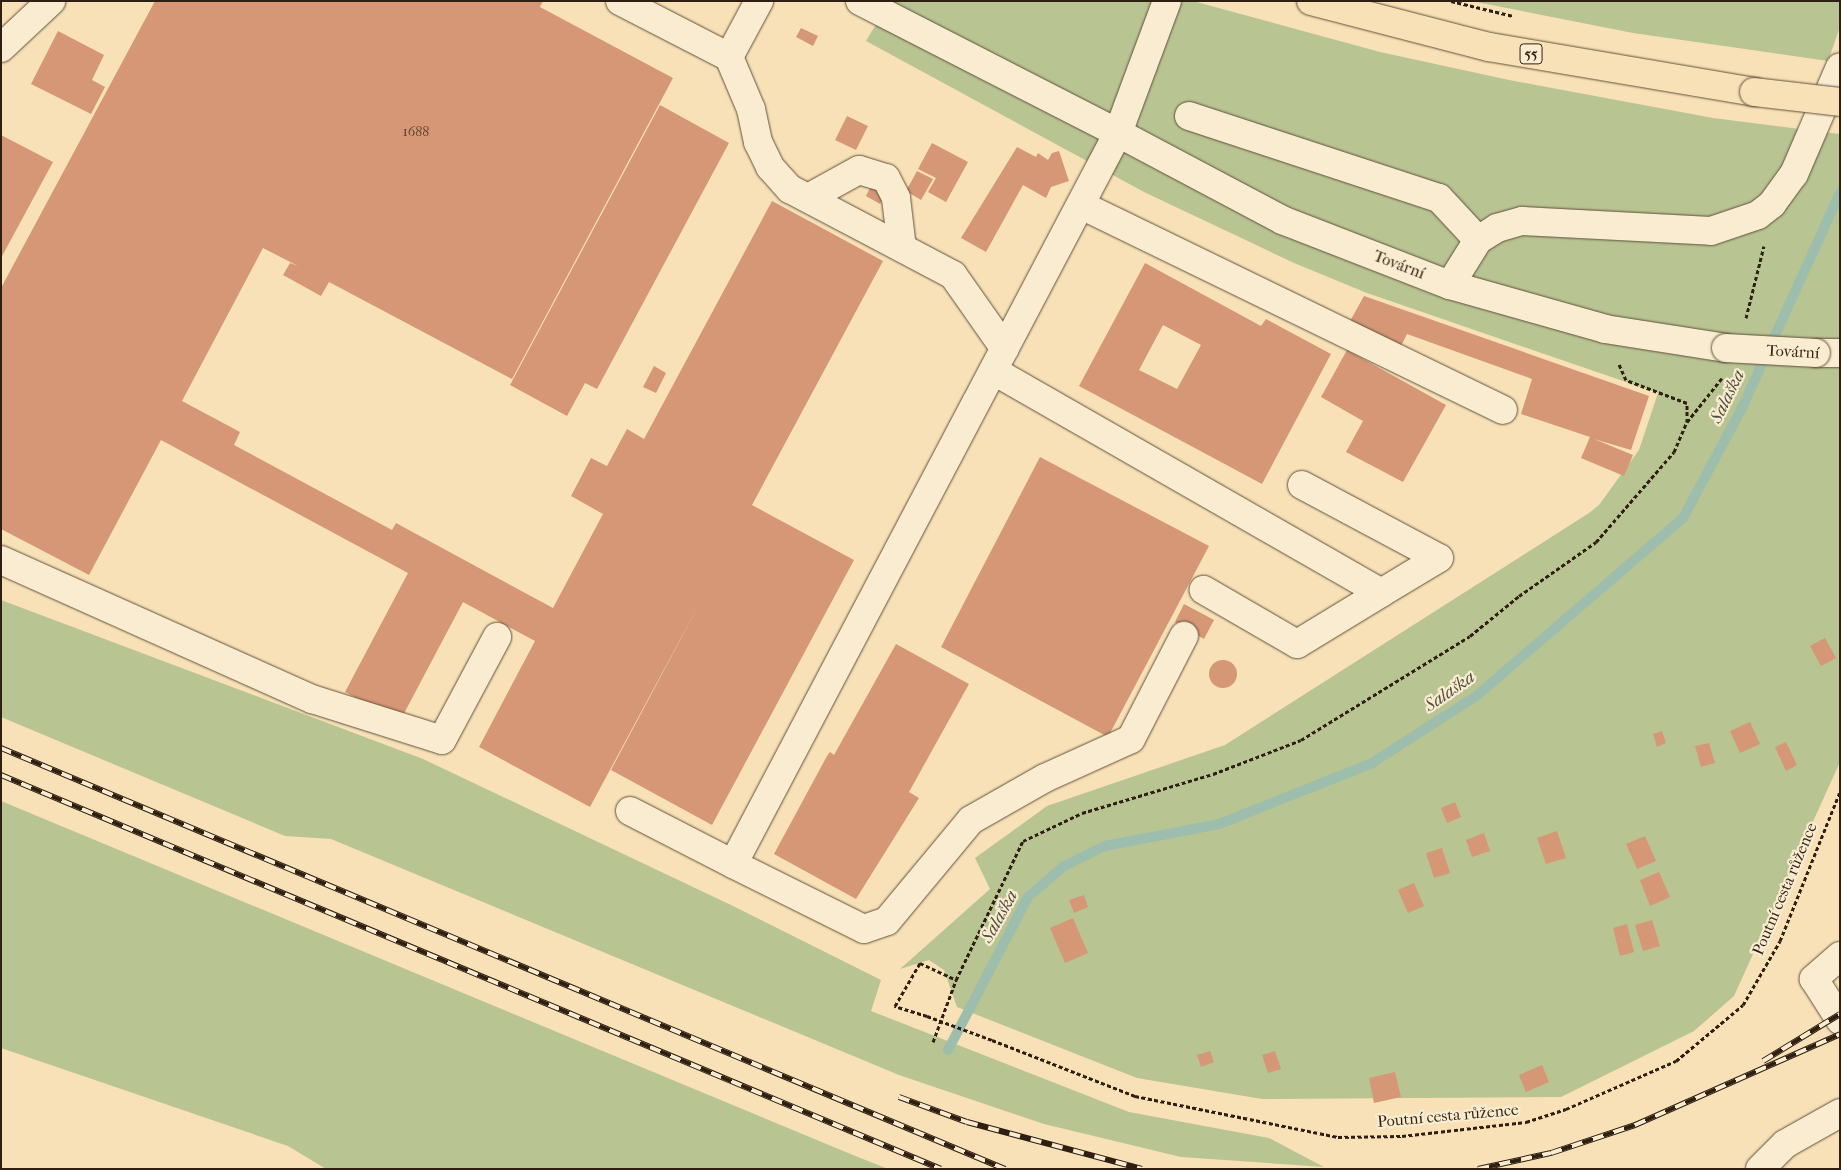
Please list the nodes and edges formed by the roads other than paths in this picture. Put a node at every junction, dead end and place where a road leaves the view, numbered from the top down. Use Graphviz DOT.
graph roads {
  1 [pos="51,1"];
  2 [pos="620,1"];
  3 [pos="759,1"];
  4 [pos="860,1"];
  5 [pos="1167,1"];
  6 [pos="1311,1"];
  7 [pos="1,48"];
  8 [pos="729,56"];
  9 [pos="1840,67"];
  10 [pos="1840,102"];
  11 [pos="1189,116"];
  12 [pos="1118,134"];
  13 [pos="808,198"];
  14 [pos="1081,205"];
  15 [pos="1478,240"];
  16 [pos="902,248"];
  17 [pos="1450,286"];
  18 [pos="1828,353"];
  19 [pos="999,360"];
  20 [pos="1503,410"];
  21 [pos="1302,485"];
  22 [pos="1,560"];
  23 [pos="1204,590"];
  24 [pos="1381,593"];
  25 [pos="1184,636"];
  26 [pos="497,637"];
  27 [pos="630,811"];
  28 [pos="732,864"];
  29 [pos="1840,956"];
  30 [pos="1840,1020"];
  31 [pos="1840,1113"];
  32 [pos="1760,1169"];
  1 -- 7 [label="street"];
  2 -- 8 [label="street"];
  3 -- 8 [label="street"];
  4 -- 12 [label="street, Tovární"];
  5 -- 12 [label="street"];
  6 -- 10 [label="main road, 55, bridge"];
  8 -- 13 [label="street"];
  9 -- 15 [label="street"];
  11 -- 15 [label="street"];
  12 -- 14 [label="street"];
  12 -- 17 [label="street, Tovární"];
  13 -- 16 [label="street"];
  13 -- 16 [label="street"];
  14 -- 19 [label="street"];
  14 -- 20 [label="street"];
  15 -- 17 [label="street"];
  16 -- 19 [label="street"];
  17 -- 18 [label="street, Tovární, bridge"];
  19 -- 24 [label="street"];
  19 -- 28 [label="street"];
  21 -- 24 [label="street"];
  22 -- 26 [label="street"];
  23 -- 24 [label="street"];
  25 -- 28 [label="street"];
  27 -- 28 [label="street"];
  29 -- 30 [label="street"];
  31 -- 32 [label="street"];
}
